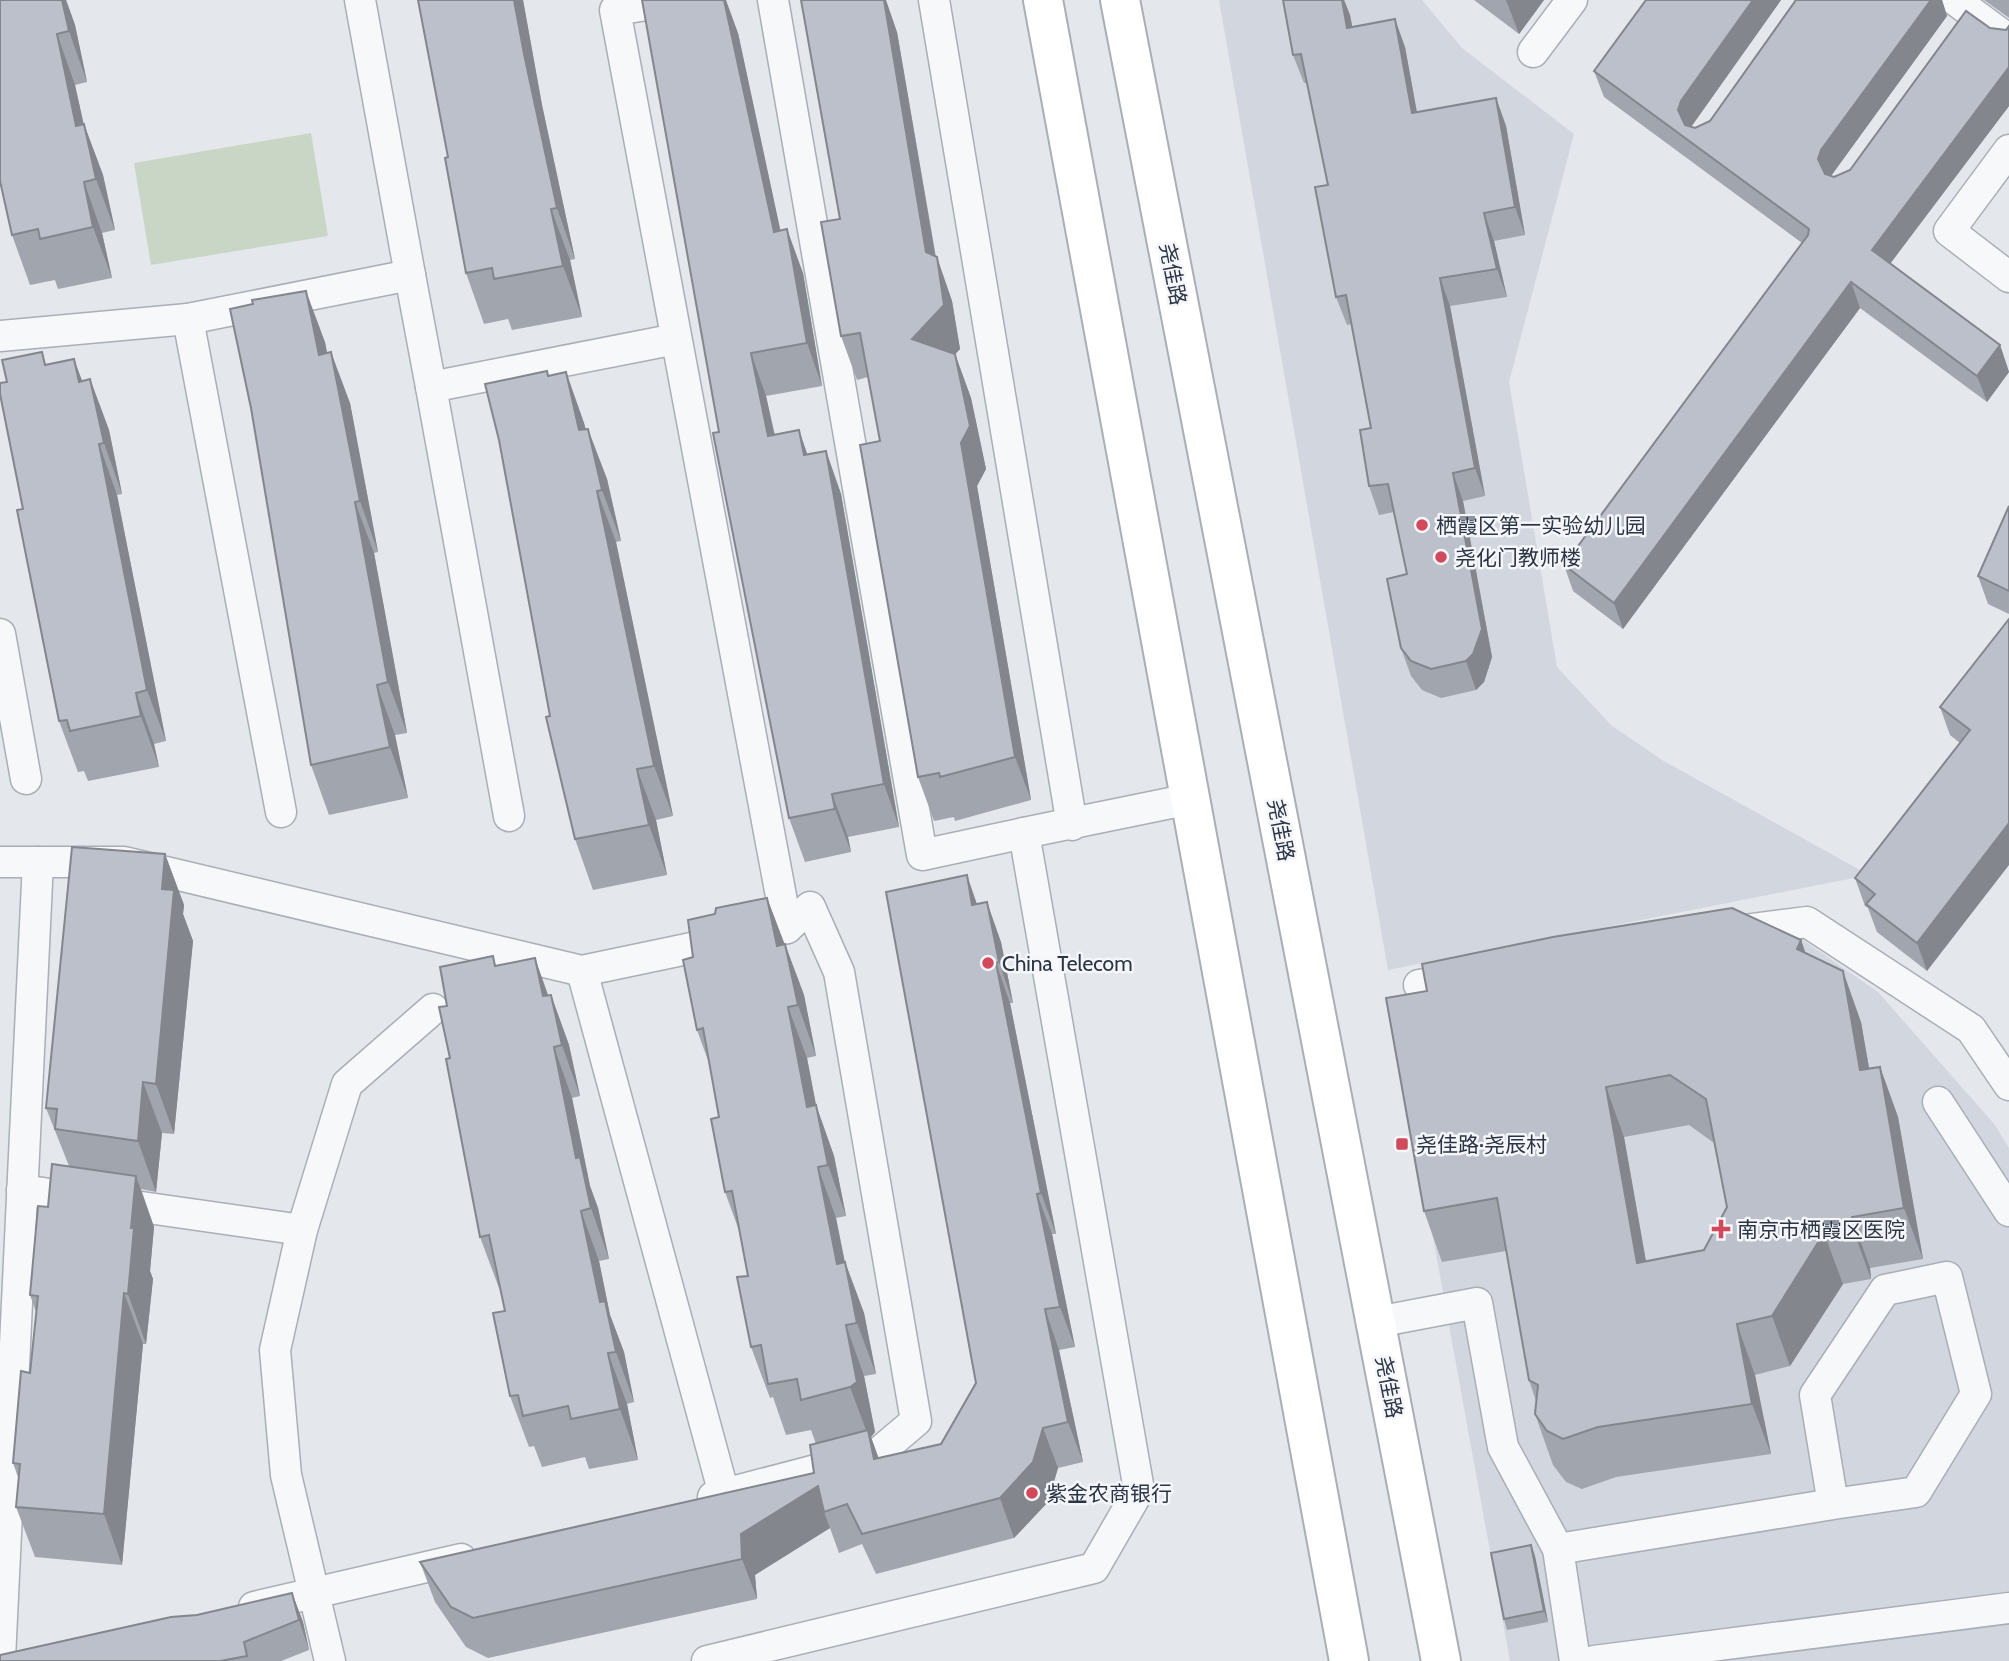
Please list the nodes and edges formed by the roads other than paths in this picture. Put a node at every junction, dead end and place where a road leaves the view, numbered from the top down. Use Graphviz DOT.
graph roads {
  1 [pos="360,0"];
  2 [pos="678,0"];
  3 [pos="773,0"];
  4 [pos="933,0"];
  5 [pos="1043,0"];
  6 [pos="1120,0"];
  7 [pos="1572,0"];
  8 [pos="613,5"];
  9 [pos="1961,16"];
  10 [pos="2009,40"];
  11 [pos="1533,52"];
  12 [pos="2009,150"];
  13 [pos="410,275"];
  14 [pos="2009,277"];
  15 [pos="188,319"];
  16 [pos="0,336"];
  17 [pos="676,339"];
  18 [pos="431,387"];
  19 [pos="0,634"];
  20 [pos="26,779"];
  21 [pos="1190,799"];
  22 [pos="281,812"];
  23 [pos="509,816"];
  24 [pos="1072,825"];
  25 [pos="1024,833"];
  26 [pos="0,862"];
  27 [pos="38,862"];
  28 [pos="786,928"];
  29 [pos="1700,937"];
  30 [pos="582,971"];
  31 [pos="1500,971"];
  32 [pos="1419,985"];
  33 [pos="433,1009"];
  34 [pos="2009,1085"];
  35 [pos="1938,1102"];
  36 [pos="22,1190"];
  37 [pos="2009,1211"];
  38 [pos="302,1230"];
  39 [pos="9,1263"];
  40 [pos="1377,1322"];
  41 [pos="724,1494"];
  42 [pos="683,1504"];
  43 [pos="1833,1504"];
  44 [pos="1558,1549"];
  45 [pos="494,1551"];
  46 [pos="316,1594"];
  47 [pos="2009,1608"];
  48 [pos="224,1613"];
  49 [pos="9,1657"];
  50 [pos="330,1661"];
  51 [pos="707,1661"];
  52 [pos="1349,1661"];
  53 [pos="1441,1661"];
  54 [pos="1575,1661"];
  55 [pos="1594,1661"];
  1 -- 13 [label="lane"];
  2 -- 8 [label="lane"];
  3 -- 25 [label="lane"];
  4 -- 24 [label="lane"];
  5 -- 21 [label="main road"];
  6 -- 40 [label="main road, 尧佳路"];
  7 -- 11 [label="lane"];
  8 -- 17 [label="lane"];
  9 -- 10 [label="lane"];
  12 -- 14 [label="lane"];
  13 -- 15 [label="lane"];
  13 -- 18 [label="lane"];
  15 -- 16 [label="lane"];
  15 -- 22 [label="lane"];
  17 -- 18 [label="lane"];
  17 -- 28 [label="lane"];
  18 -- 23 [label="lane"];
  19 -- 20 [label="lane"];
  21 -- 24 [label="lane"];
  21 -- 52 [label="main road"];
  24 -- 25 [label="lane"];
  25 -- 51 [label="lane"];
  26 -- 27 [label="lane"];
  27 -- 30 [label="lane"];
  27 -- 36 [label="lane"];
  28 -- 30 [label="lane"];
  28 -- 41 [label="lane"];
  29 -- 34 [label="lane"];
  30 -- 41 [label="lane"];
  31 -- 32 [label="lane"];
  33 -- 38 [label="lane"];
  35 -- 37 [label="lane"];
  36 -- 38 [label="lane"];
  36 -- 39 [label="lane"];
  38 -- 46 [label="lane"];
  39 -- 49 [label="lane"];
  40 -- 44 [label="lane"];
  40 -- 53 [label="main road, 尧佳路"];
  41 -- 42 [label="lane"];
  43 -- 43 [label="lane"];
  43 -- 44 [label="lane"];
  44 -- 54 [label="lane"];
  45 -- 46 [label="lane"];
  46 -- 48 [label="lane"];
  46 -- 50 [label="lane"];
  47 -- 55 [label="lane"];
}
